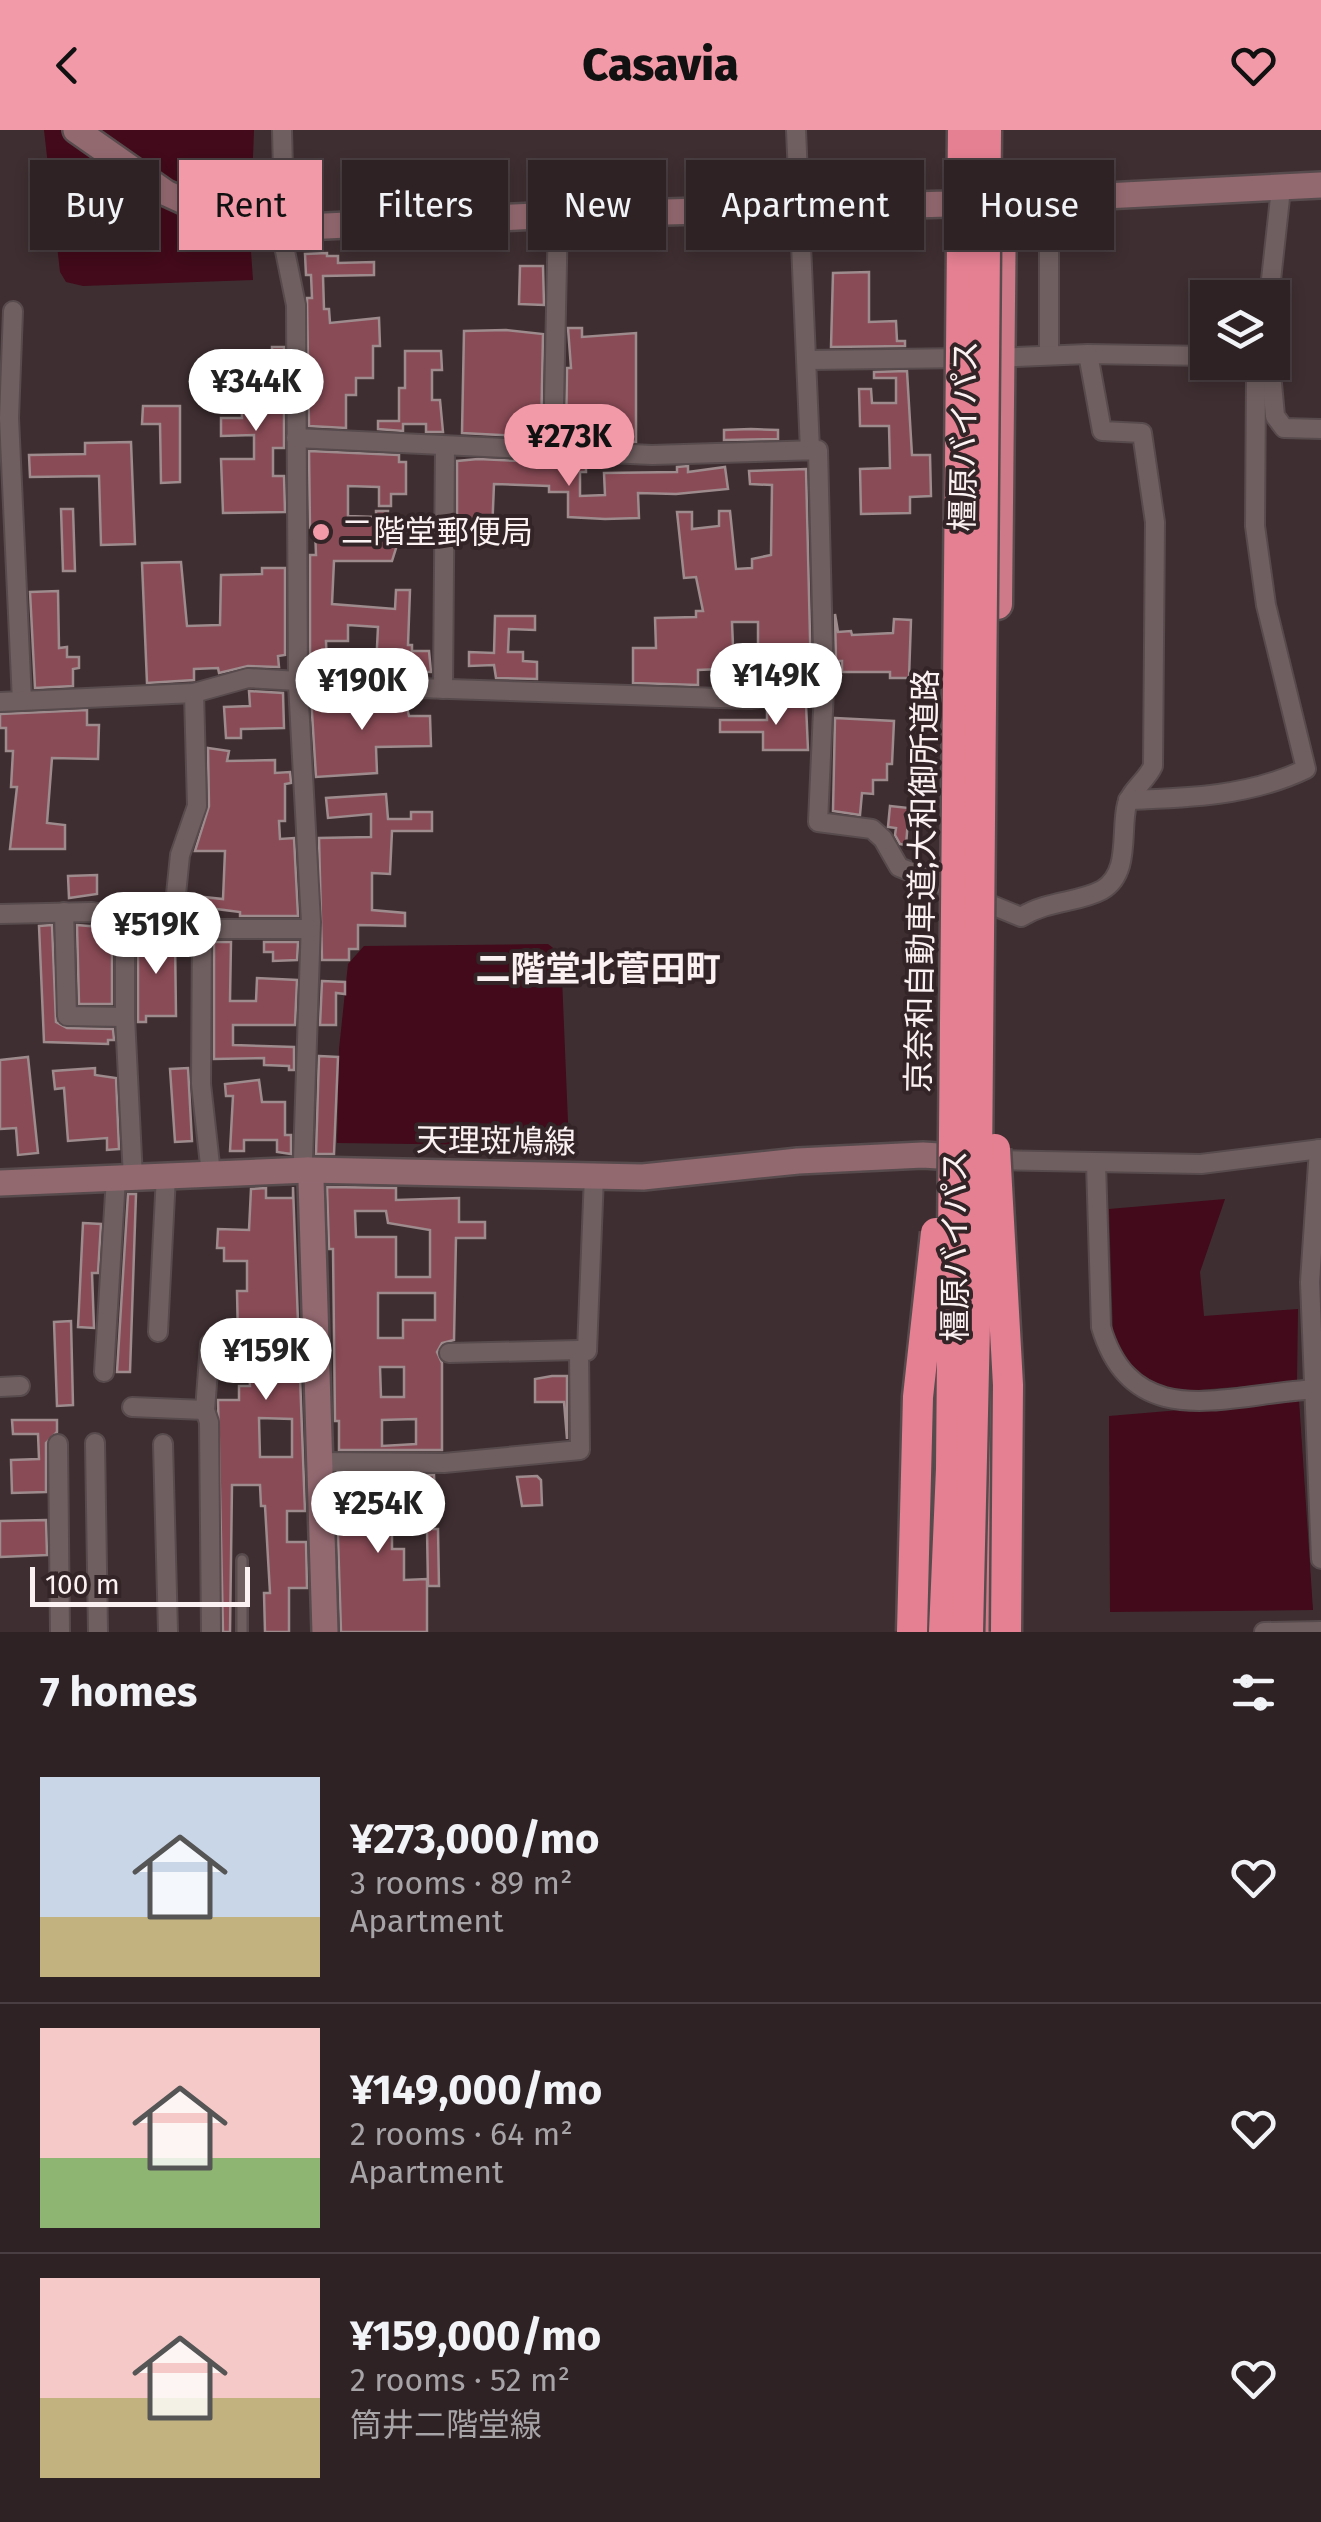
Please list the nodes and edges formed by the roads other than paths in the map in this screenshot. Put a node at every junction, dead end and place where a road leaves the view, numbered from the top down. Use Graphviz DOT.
graph roads {
  1 [pos="76,130"];
  2 [pos="282,130"];
  3 [pos="796,130"];
  4 [pos="963,130"];
  5 [pos="986,130"];
  6 [pos="279,160"];
  7 [pos="798,160"];
  8 [pos="1321,185"];
  9 [pos="1278,186"];
  10 [pos="1114,196"];
  11 [pos="179,199"];
  12 [pos="528,215"];
  13 [pos="322,224"];
  14 [pos="279,250"];
  15 [pos="557,250"];
  16 [pos="804,250"];
  17 [pos="948,250"];
  18 [pos="1000,250"];
  19 [pos="1049,250"];
  20 [pos="1271,280"];
  21 [pos="12,311"];
  22 [pos="1088,354"];
  23 [pos="1049,355"];
  24 [pos="1190,356"];
  25 [pos="947,358"];
  26 [pos="999,358"];
  27 [pos="808,360"];
  28 [pos="1256,380"];
  29 [pos="1274,380"];
  30 [pos="1321,429"];
  31 [pos="296,438"];
  32 [pos="445,447"];
  33 [pos="810,450"];
  34 [pos="554,451"];
  35 [pos="298,682"];
  36 [pos="444,689"];
  37 [pos="824,690"];
  38 [pos="194,693"];
  39 [pos="0,702"];
  40 [pos="22,702"];
  41 [pos="1128,800"];
  42 [pos="957,830"];
  43 [pos="945,886"];
  44 [pos="992,907"];
  45 [pos="64,912"];
  46 [pos="0,914"];
  47 [pos="124,916"];
  48 [pos="173,924"];
  49 [pos="310,928"];
  50 [pos="202,929"];
  51 [pos="979,962"];
  52 [pos="125,1018"];
  53 [pos="1320,1150"];
  54 [pos="947,1156"];
  55 [pos="990,1160"];
  56 [pos="1096,1163"];
  57 [pos="308,1170"];
  58 [pos="211,1174"];
  59 [pos="166,1176"];
  60 [pos="594,1176"];
  61 [pos="125,1178"];
  62 [pos="0,1183"];
  63 [pos="158,1332"];
  64 [pos="210,1344"];
  65 [pos="580,1350"];
  66 [pos="449,1353"];
  67 [pos="104,1372"];
  68 [pos="20,1386"];
  69 [pos="0,1387"];
  70 [pos="1316,1389"];
  71 [pos="132,1407"];
  72 [pos="204,1410"];
  73 [pos="96,1443"];
  74 [pos="58,1444"];
  75 [pos="163,1444"];
  76 [pos="318,1462"];
  77 [pos="1321,1559"];
  78 [pos="242,1560"];
  79 [pos="1321,1631"];
  80 [pos="60,1632"];
  81 [pos="98,1632"];
  82 [pos="168,1632"];
  83 [pos="211,1632"];
  84 [pos="242,1632"];
  85 [pos="326,1632"];
  86 [pos="912,1632"];
  87 [pos="929,1632"];
  88 [pos="944,1632"];
  89 [pos="968,1632"];
  90 [pos="985,1632"];
  91 [pos="1006,1632"];
  92 [pos="1264,1632"];
  1 -- 11 [label="main road"];
  2 -- 6 [label="street"];
  3 -- 7 [label="street"];
  4 -- 42 [label="highway, 京奈和自動車道;大和御所道路, bridge"];
  5 -- 51 [label="highway, 京奈和自動車道;大和御所道路, bridge"];
  8 -- 9 [label="main road"];
  9 -- 10 [label="main road"];
  9 -- 20 [label="street"];
  12 -- 13 [label="main road"];
  14 -- 31 [label="street"];
  15 -- 34 [label="street"];
  16 -- 27 [label="street"];
  17 -- 25 [label="highway, 橿原バイパス"];
  18 -- 26 [label="highway, 橿原バイパス"];
  19 -- 23 [label="street"];
  21 -- 40 [label="street"];
  22 -- 23 [label="street"];
  22 -- 24 [label="street"];
  22 -- 41 [label="street"];
  23 -- 26 [label="street"];
  25 -- 26 [label="street"];
  25 -- 27 [label="street"];
  25 -- 43 [label="highway, 橿原バイパス"];
  26 -- 44 [label="highway, 橿原バイパス"];
  27 -- 33 [label="street"];
  28 -- 41 [label="street"];
  29 -- 30 [label="street"];
  31 -- 32 [label="street"];
  31 -- 35 [label="street"];
  32 -- 34 [label="street"];
  32 -- 36 [label="street"];
  33 -- 34 [label="street"];
  33 -- 37 [label="street"];
  35 -- 36 [label="street"];
  35 -- 38 [label="street"];
  35 -- 49 [label="street"];
  36 -- 37 [label="street"];
  37 -- 43 [label="street"];
  38 -- 40 [label="street"];
  38 -- 48 [label="street"];
  39 -- 40 [label="street"];
  41 -- 44 [label="street"];
  42 -- 86 [label="highway, bridge"];
  42 -- 88 [label="highway, 京奈和自動車道;大和御所道路, bridge"];
  43 -- 44 [label="street"];
  43 -- 54 [label="highway, 橿原バイパス"];
  44 -- 55 [label="highway, 橿原バイパス"];
  45 -- 46 [label="street"];
  45 -- 47 [label="street"];
  45 -- 52 [label="street"];
  47 -- 48 [label="street"];
  47 -- 52 [label="street"];
  48 -- 50 [label="street"];
  49 -- 50 [label="street"];
  49 -- 57 [label="street"];
  50 -- 58 [label="street"];
  51 -- 89 [label="highway, 京奈和自動車道;大和御所道路, bridge"];
  51 -- 91 [label="highway, bridge"];
  52 -- 61 [label="street"];
  53 -- 56 [label="street"];
  53 -- 70 [label="street"];
  54 -- 55 [label="main road, 天理斑鳩線"];
  54 -- 60 [label="main road, 天理斑鳩線"];
  54 -- 87 [label="highway, 橿原バイパス"];
  55 -- 56 [label="street"];
  55 -- 90 [label="highway, 橿原バイパス"];
  56 -- 70 [label="street"];
  57 -- 58 [label="main road, 天理斑鳩線"];
  57 -- 60 [label="main road, 天理斑鳩線"];
  57 -- 76 [label="main road"];
  58 -- 59 [label="main road, 天理斑鳩線"];
  59 -- 61 [label="main road, 天理斑鳩線"];
  59 -- 63 [label="street"];
  60 -- 65 [label="street"];
  61 -- 62 [label="main road, 天理斑鳩線"];
  61 -- 67 [label="street"];
  64 -- 72 [label="street"];
  65 -- 66 [label="street"];
  65 -- 76 [label="street"];
  68 -- 69 [label="street"];
  70 -- 77 [label="street"];
  71 -- 72 [label="street"];
  72 -- 83 [label="street"];
  73 -- 81 [label="street"];
  74 -- 80 [label="street"];
  75 -- 82 [label="street"];
  76 -- 85 [label="main road"];
  78 -- 84 [label="lane"];
  79 -- 92 [label="street"];
}
